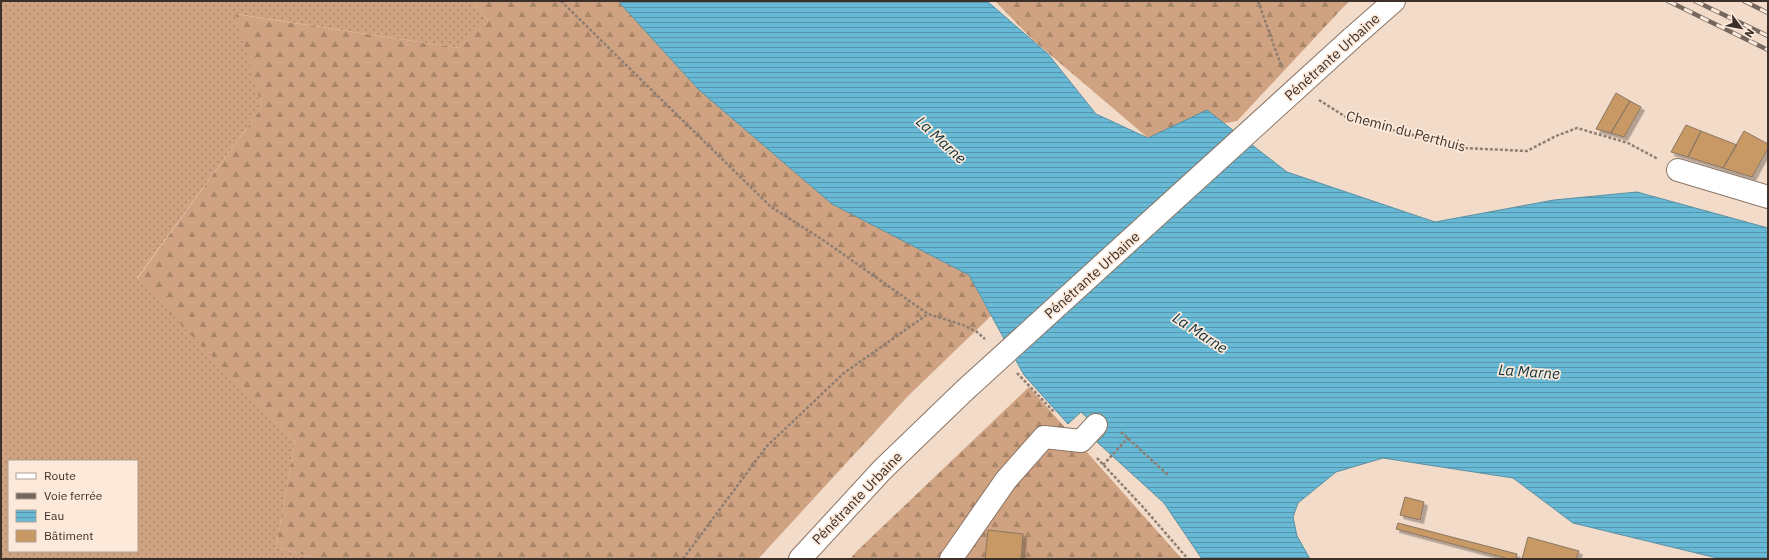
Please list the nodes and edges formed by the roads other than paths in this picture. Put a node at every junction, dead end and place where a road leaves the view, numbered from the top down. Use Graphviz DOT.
graph roads {
  1 [pos="1394,1"];
  2 [pos="1678,170"];
  3 [pos="1768,197"];
  4 [pos="1096,425"];
  5 [pos="800,559"];
  6 [pos="951,559"];
  1 -- 5 [label="main road, Pénétrante Urbaine, bridge"];
  2 -- 3 [label="main road"];
  4 -- 6 [label="main road"];
}
